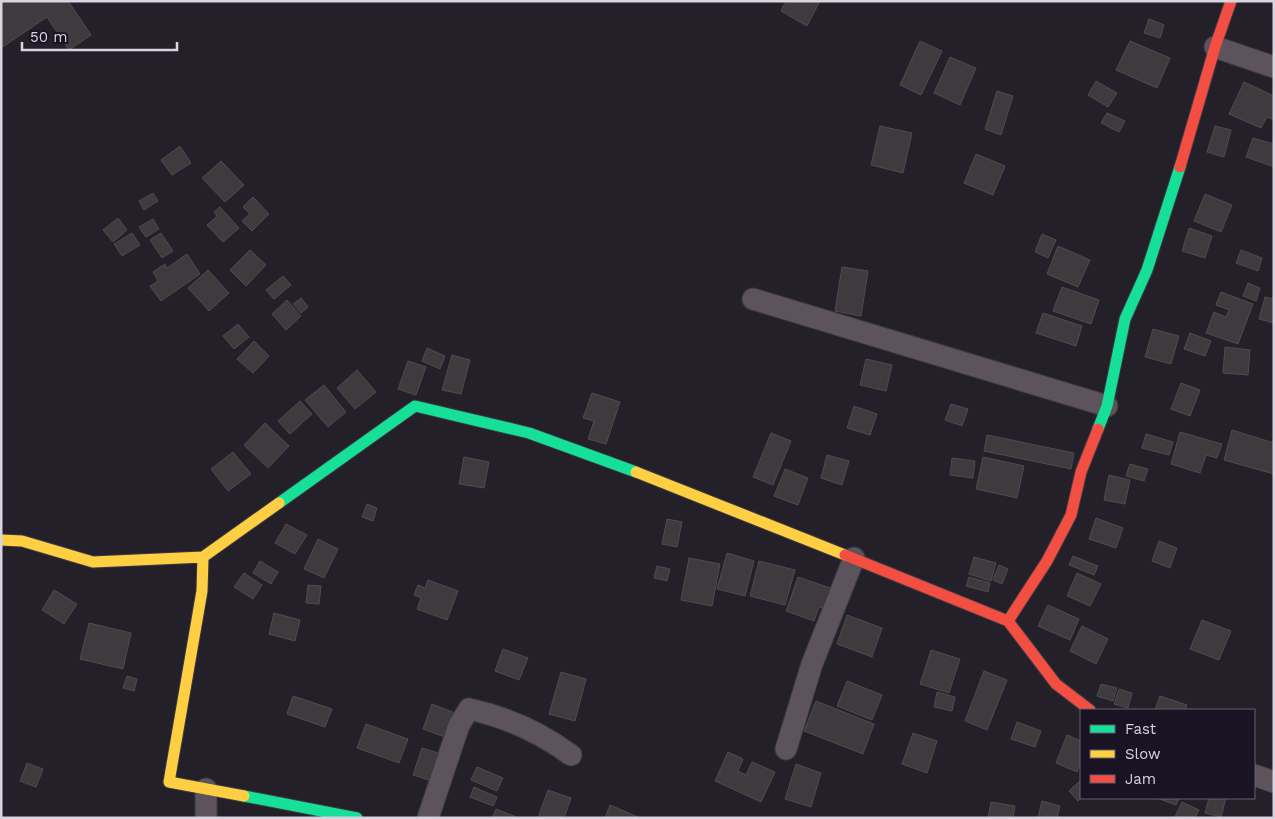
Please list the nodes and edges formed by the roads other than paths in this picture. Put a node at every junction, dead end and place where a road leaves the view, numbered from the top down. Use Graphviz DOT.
graph roads {
  1 [pos="1231,1"];
  2 [pos="1215,47"];
  3 [pos="1274,67"];
  4 [pos="753,299"];
  5 [pos="1107,406"];
  6 [pos="1,540"];
  7 [pos="203,557"];
  8 [pos="854,558"];
  9 [pos="1008,621"];
  10 [pos="1089,709"];
  11 [pos="786,748"];
  12 [pos="571,755"];
  13 [pos="1255,775"];
  14 [pos="1274,782"];
  15 [pos="206,789"];
  16 [pos="206,818"];
  17 [pos="357,818"];
  18 [pos="428,818"];
  1 -- 2 [label="street"];
  2 -- 3 [label="street"];
  2 -- 5 [label="street"];
  4 -- 5 [label="street"];
  5 -- 9 [label="street"];
  6 -- 7 [label="street"];
  7 -- 8 [label="street"];
  7 -- 15 [label="street"];
  8 -- 9 [label="street"];
  8 -- 11 [label="street"];
  9 -- 10 [label="street"];
  12 -- 18 [label="street"];
  13 -- 14 [label="street"];
  15 -- 16 [label="street"];
  15 -- 17 [label="street"];
}
